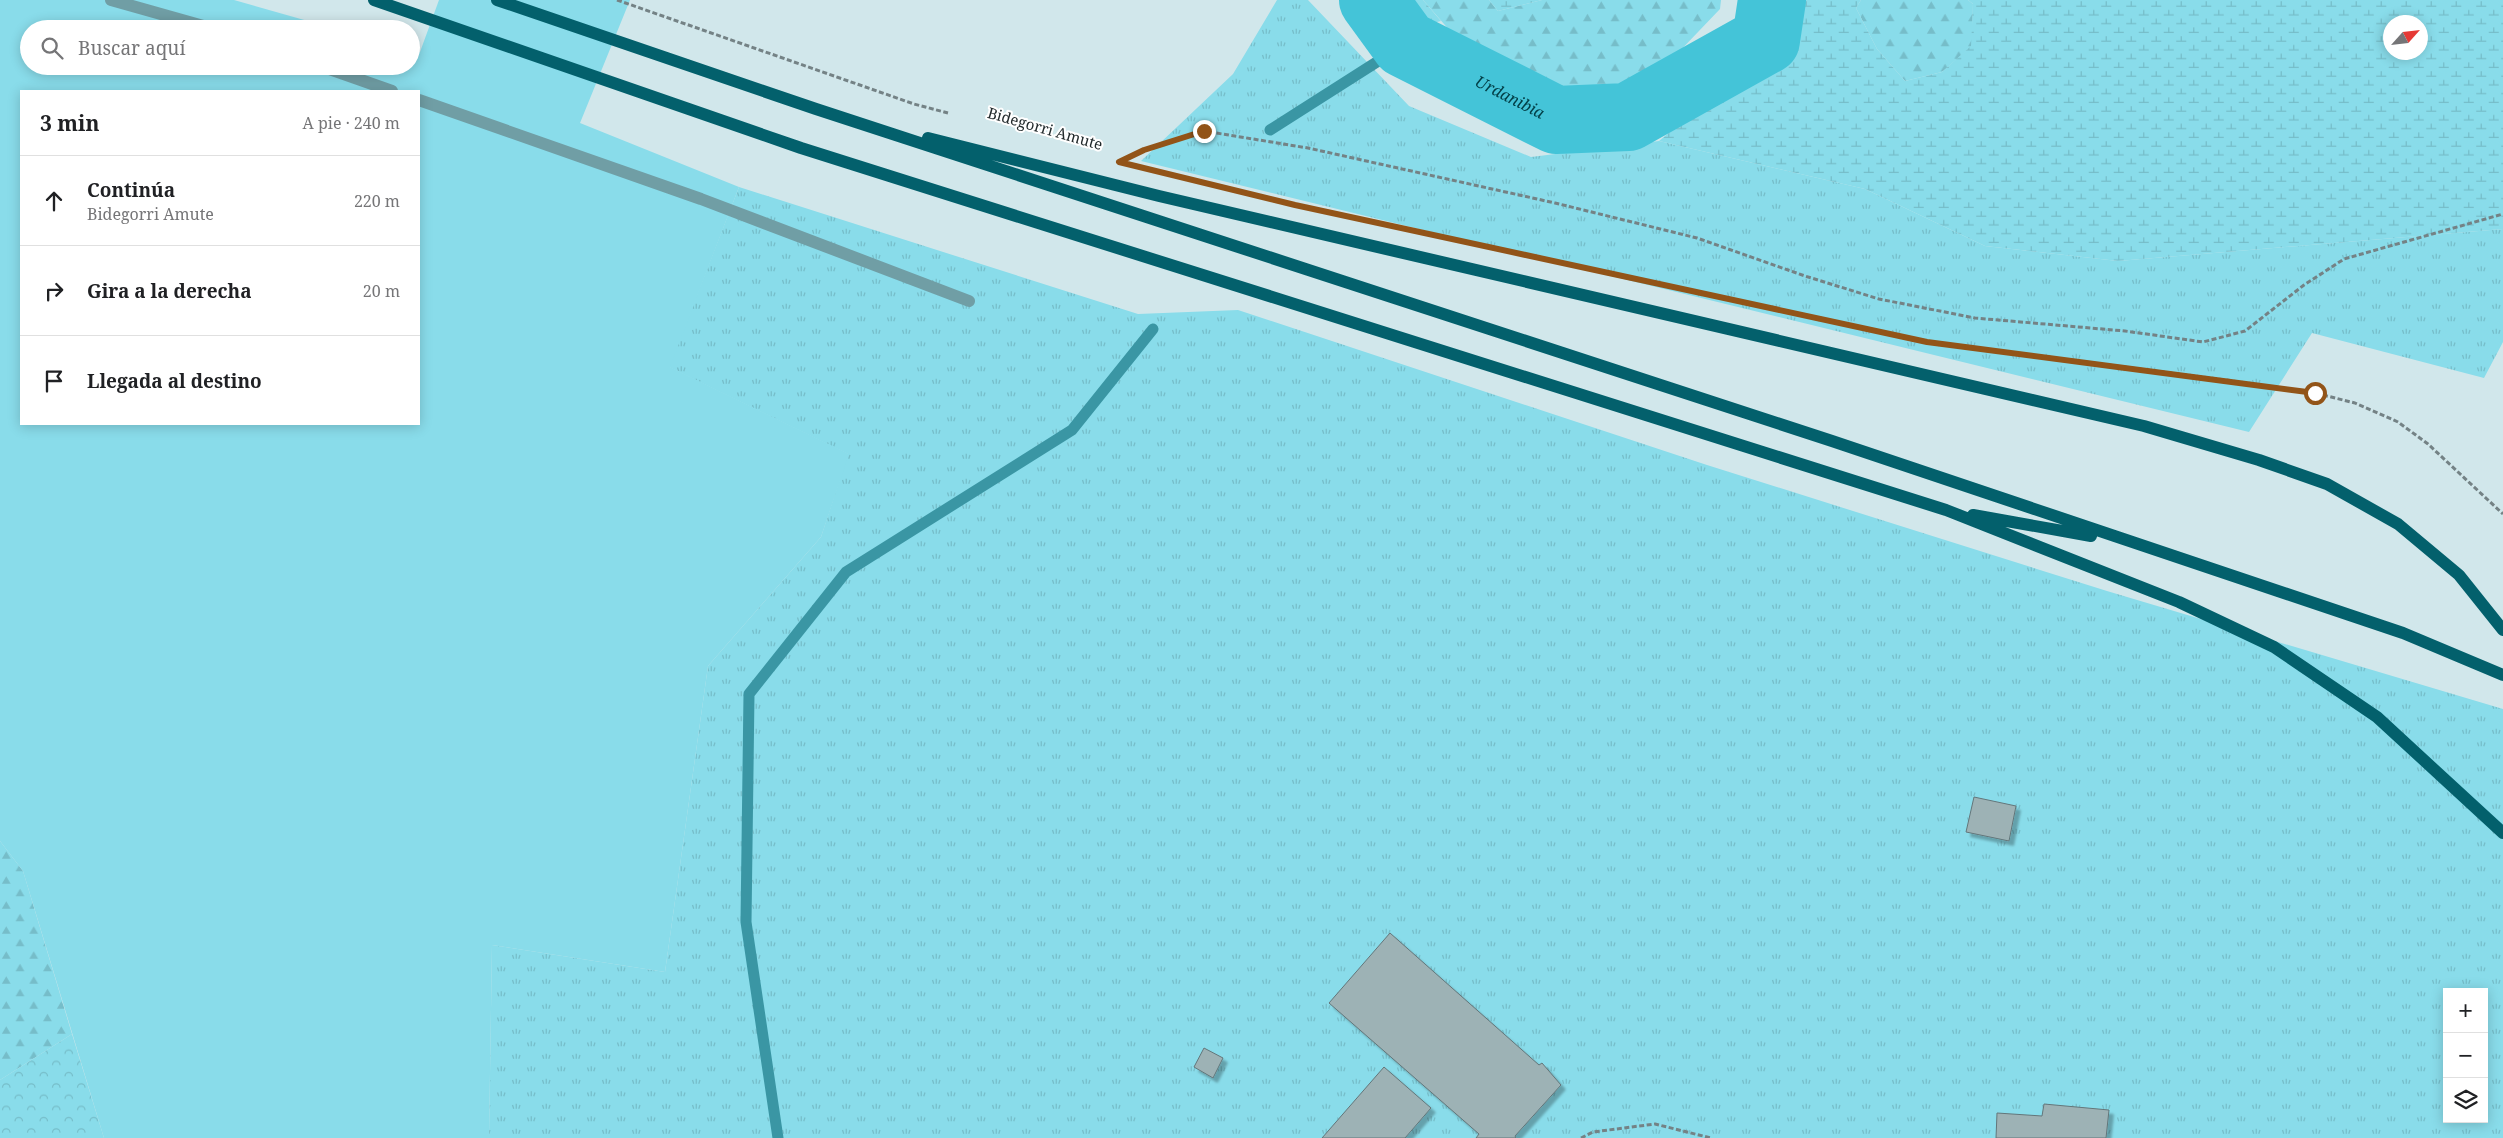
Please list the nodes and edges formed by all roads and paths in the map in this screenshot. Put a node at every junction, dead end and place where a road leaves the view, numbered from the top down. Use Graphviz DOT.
graph roads {
  1 [pos="111,0"];
  2 [pos="374,0"];
  3 [pos="497,0"];
  4 [pos="617,0"];
  5 [pos="182,20"];
  6 [pos="347,75"];
  7 [pos="389,90"];
  8 [pos="420,100"];
  9 [pos="816,109"];
  10 [pos="951,114"];
  11 [pos="1128,164"];
  12 [pos="2503,214"];
  13 [pos="969,301"];
  14 [pos="1745,304"];
  15 [pos="1946,510"];
  16 [pos="2503,514"];
  17 [pos="2131,543"];
  18 [pos="2503,630"];
  19 [pos="2503,675"];
  20 [pos="2503,833"];
  21 [pos="1581,1138"];
  22 [pos="1711,1138"];
  1 -- 5 [label="lane"];
  2 -- 15 [label="main road"];
  3 -- 9 [label="main road"];
  4 -- 10 [label="path"];
  6 -- 7 [label="lane"];
  8 -- 13 [label="lane"];
  9 -- 17 [label="main road"];
  9 -- 18 [label="main road"];
  11 -- 12 [label="path, Bidegorri Amute"];
  14 -- 16 [label="path"];
  15 -- 17 [label="main road"];
  15 -- 20 [label="main road"];
  17 -- 19 [label="main road"];
  21 -- 22 [label="path"];
}
